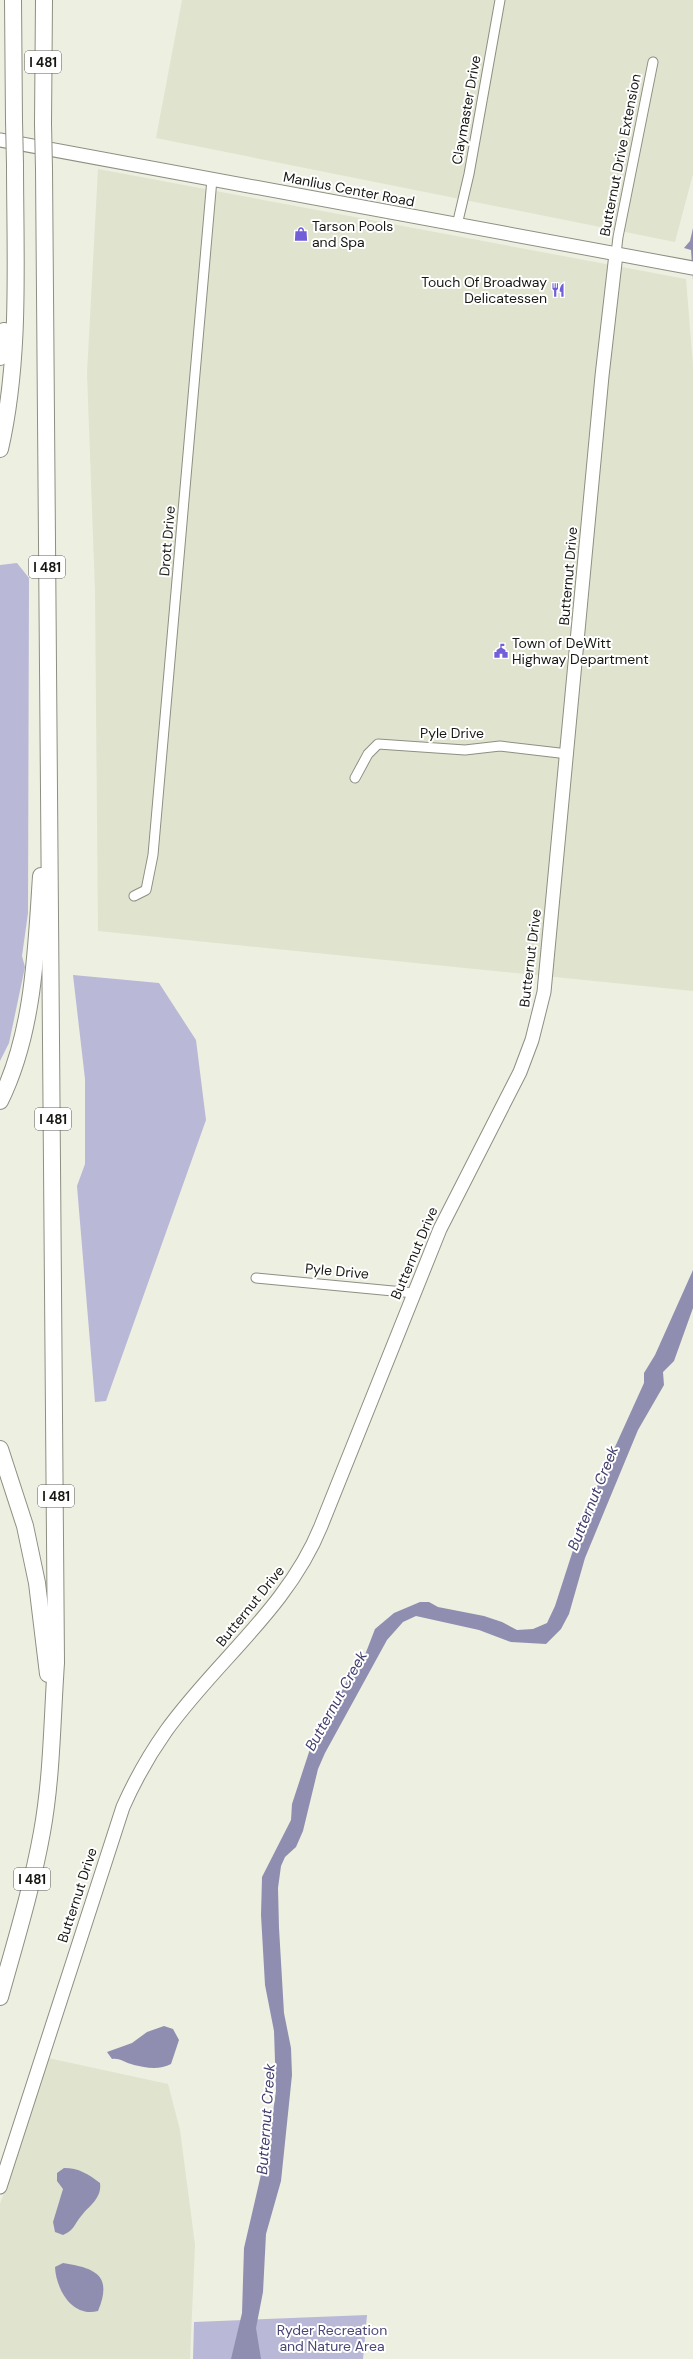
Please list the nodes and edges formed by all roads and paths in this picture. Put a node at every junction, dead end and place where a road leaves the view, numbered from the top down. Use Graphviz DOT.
graph roads {
  1 [pos="13,0"];
  2 [pos="44,0"];
  3 [pos="500,0"];
  4 [pos="653,62"];
  5 [pos="0,140"];
  6 [pos="212,179"];
  7 [pos="457,225"];
  8 [pos="616,254"];
  9 [pos="15,260"];
  10 [pos="688,267"];
  11 [pos="0,357"];
  12 [pos="0,449"];
  13 [pos="568,754"];
  14 [pos="355,778"];
  15 [pos="48,786"];
  16 [pos="134,896"];
  17 [pos="0,1101"];
  18 [pos="256,1278"];
  19 [pos="414,1293"];
  20 [pos="0,1449"];
  21 [pos="53,1709"];
  22 [pos="0,1997"];
  23 [pos="0,2187"];
  1 -- 9 [label="highway, I 481, bridge"];
  2 -- 15 [label="highway, I 481, bridge"];
  3 -- 7 [label="street, Claymaster Drive"];
  4 -- 8 [label="street, Butternut Drive Extension"];
  5 -- 6 [label="street, Manlius Center Road"];
  6 -- 7 [label="street, Manlius Center Road"];
  6 -- 16 [label="street, Drott Drive"];
  7 -- 8 [label="street, Manlius Center Road"];
  8 -- 10 [label="street, Manlius Center Road"];
  8 -- 13 [label="street, Butternut Drive"];
  9 -- 11 [label="highway"];
  9 -- 12 [label="highway, I 481"];
  13 -- 14 [label="street, Pyle Drive"];
  13 -- 19 [label="street, Butternut Drive"];
  15 -- 17 [label="highway"];
  15 -- 21 [label="highway, I 481"];
  18 -- 19 [label="street, Pyle Drive"];
  19 -- 23 [label="street, Butternut Drive"];
  20 -- 21 [label="highway"];
  21 -- 22 [label="highway, I 481"];
}
